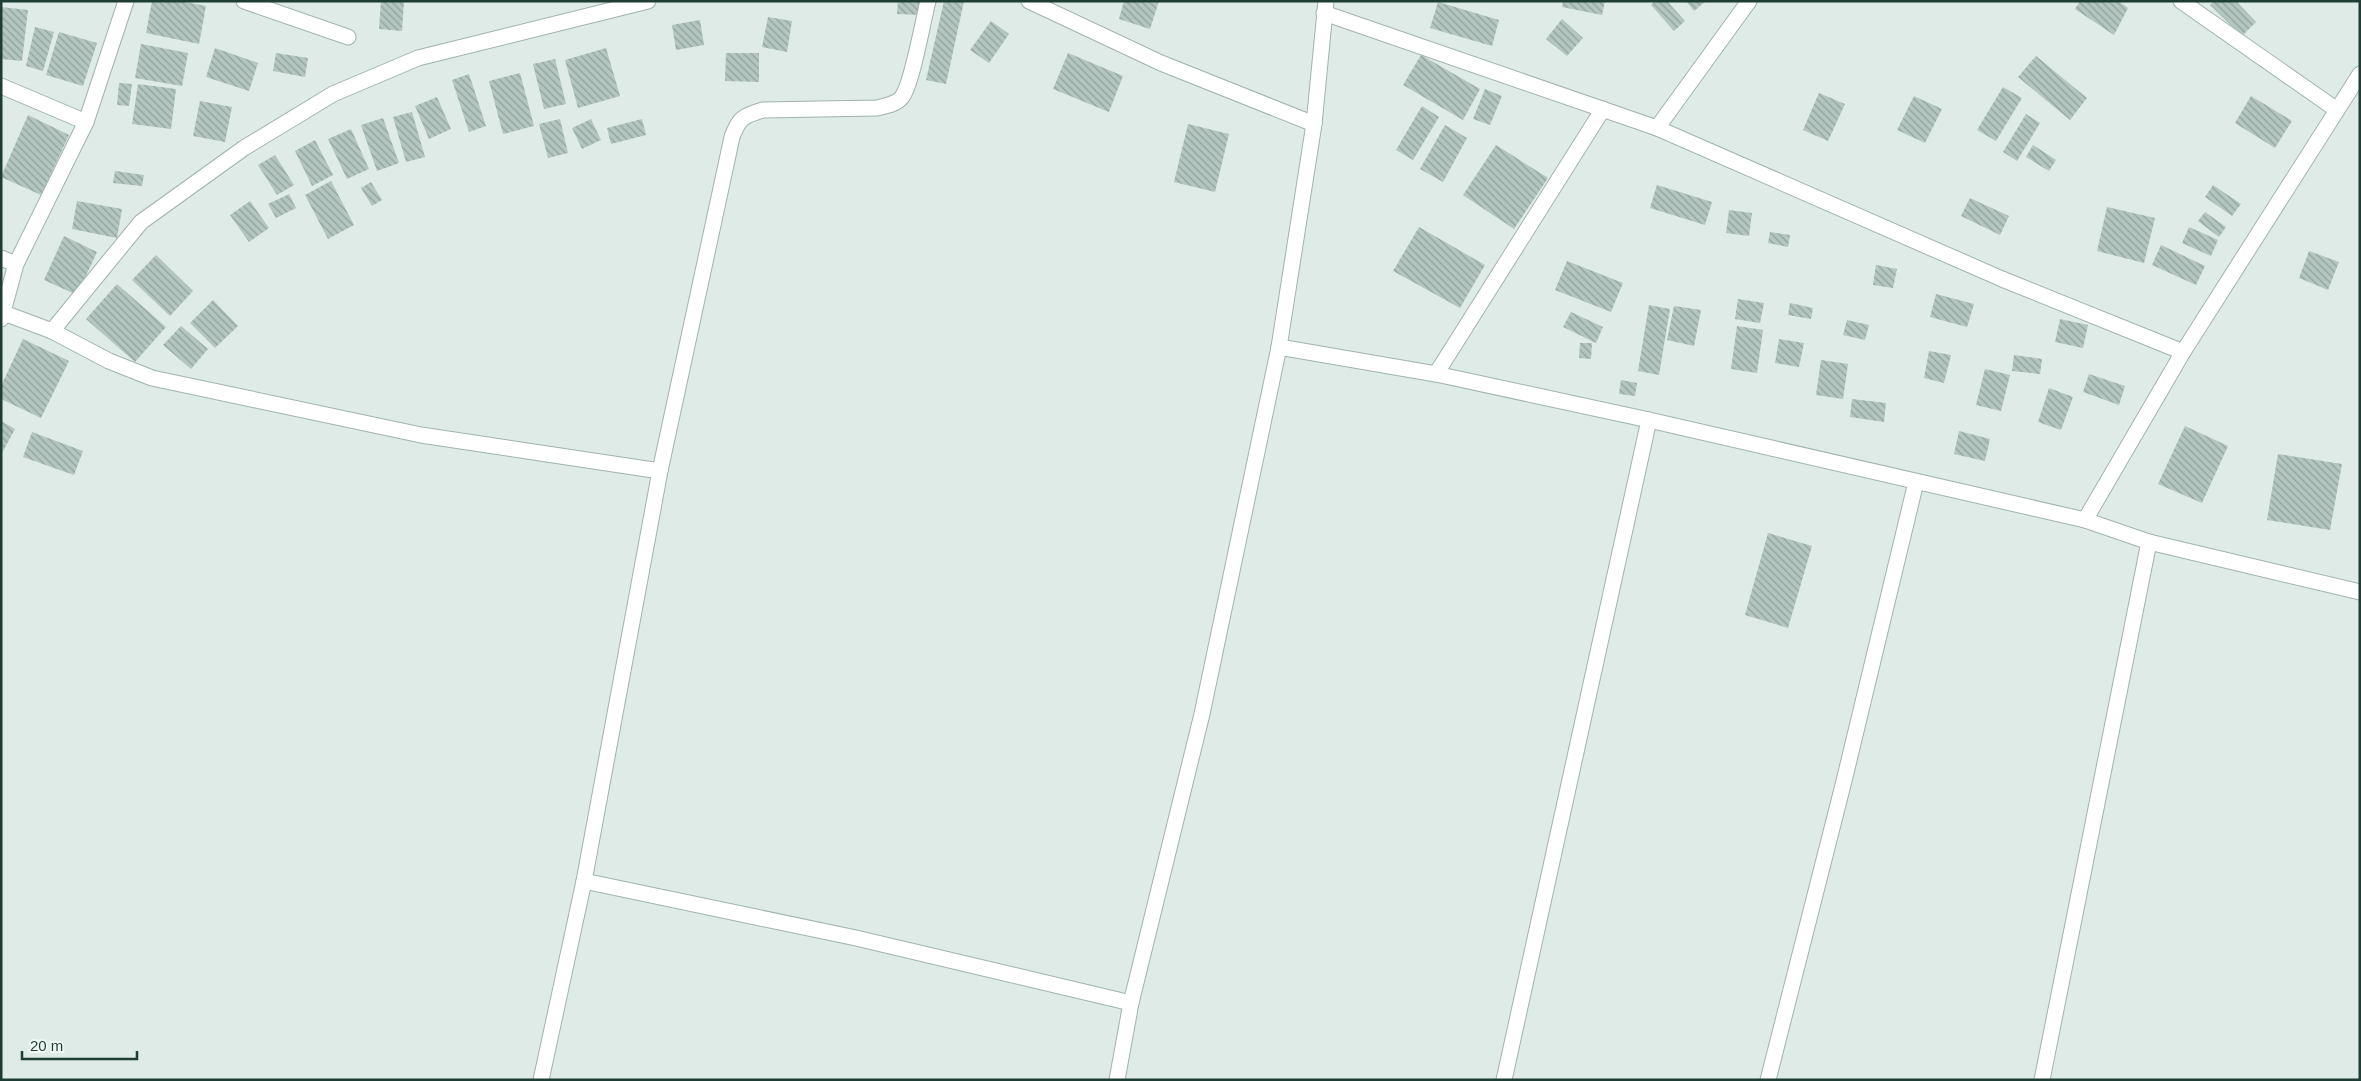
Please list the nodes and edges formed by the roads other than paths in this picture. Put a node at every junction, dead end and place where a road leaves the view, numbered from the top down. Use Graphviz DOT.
graph roads {
  1 [pos="126,1"];
  2 [pos="244,1"];
  3 [pos="648,1"];
  4 [pos="928,1"];
  5 [pos="1029,1"];
  6 [pos="1749,1"];
  7 [pos="2182,1"];
  8 [pos="1325,7"];
  9 [pos="348,37"];
  10 [pos="2360,74"];
  11 [pos="1,86"];
  12 [pos="1603,109"];
  13 [pos="2337,110"];
  14 [pos="86,122"];
  15 [pos="1314,124"];
  16 [pos="1657,128"];
  17 [pos="1,258"];
  18 [pos="16,264"];
  19 [pos="3,316"];
  20 [pos="52,331"];
  21 [pos="1279,347"];
  22 [pos="2182,352"];
  23 [pos="1436,374"];
  24 [pos="1649,420"];
  25 [pos="660,471"];
  26 [pos="1916,482"];
  27 [pos="2085,520"];
  28 [pos="2149,542"];
  29 [pos="2360,592"];
  30 [pos="584,881"];
  31 [pos="1131,1003"];
  32 [pos="541,1080"];
  33 [pos="1117,1080"];
  34 [pos="1504,1080"];
  35 [pos="1768,1080"];
  36 [pos="2042,1080"];
  1 -- 14 [label="street"];
  2 -- 9 [label="street"];
  3 -- 20 [label="street"];
  4 -- 25 [label="street"];
  5 -- 15 [label="street"];
  6 -- 16 [label="street"];
  7 -- 13 [label="street"];
  8 -- 12 [label="street"];
  8 -- 15 [label="street"];
  10 -- 13 [label="street"];
  11 -- 14 [label="street"];
  12 -- 16 [label="street"];
  12 -- 23 [label="street"];
  13 -- 22 [label="street"];
  14 -- 18 [label="street"];
  15 -- 21 [label="street"];
  16 -- 22 [label="street"];
  17 -- 18 [label="street"];
  18 -- 19 [label="street"];
  19 -- 20 [label="street"];
  20 -- 25 [label="street"];
  21 -- 23 [label="street"];
  21 -- 31 [label="street"];
  22 -- 27 [label="street"];
  23 -- 24 [label="street"];
  24 -- 26 [label="street"];
  24 -- 34 [label="street"];
  25 -- 30 [label="street"];
  26 -- 27 [label="street"];
  26 -- 35 [label="street"];
  27 -- 28 [label="street"];
  28 -- 29 [label="street"];
  28 -- 36 [label="street"];
  30 -- 31 [label="street"];
  30 -- 32 [label="street"];
  31 -- 33 [label="street"];
}
